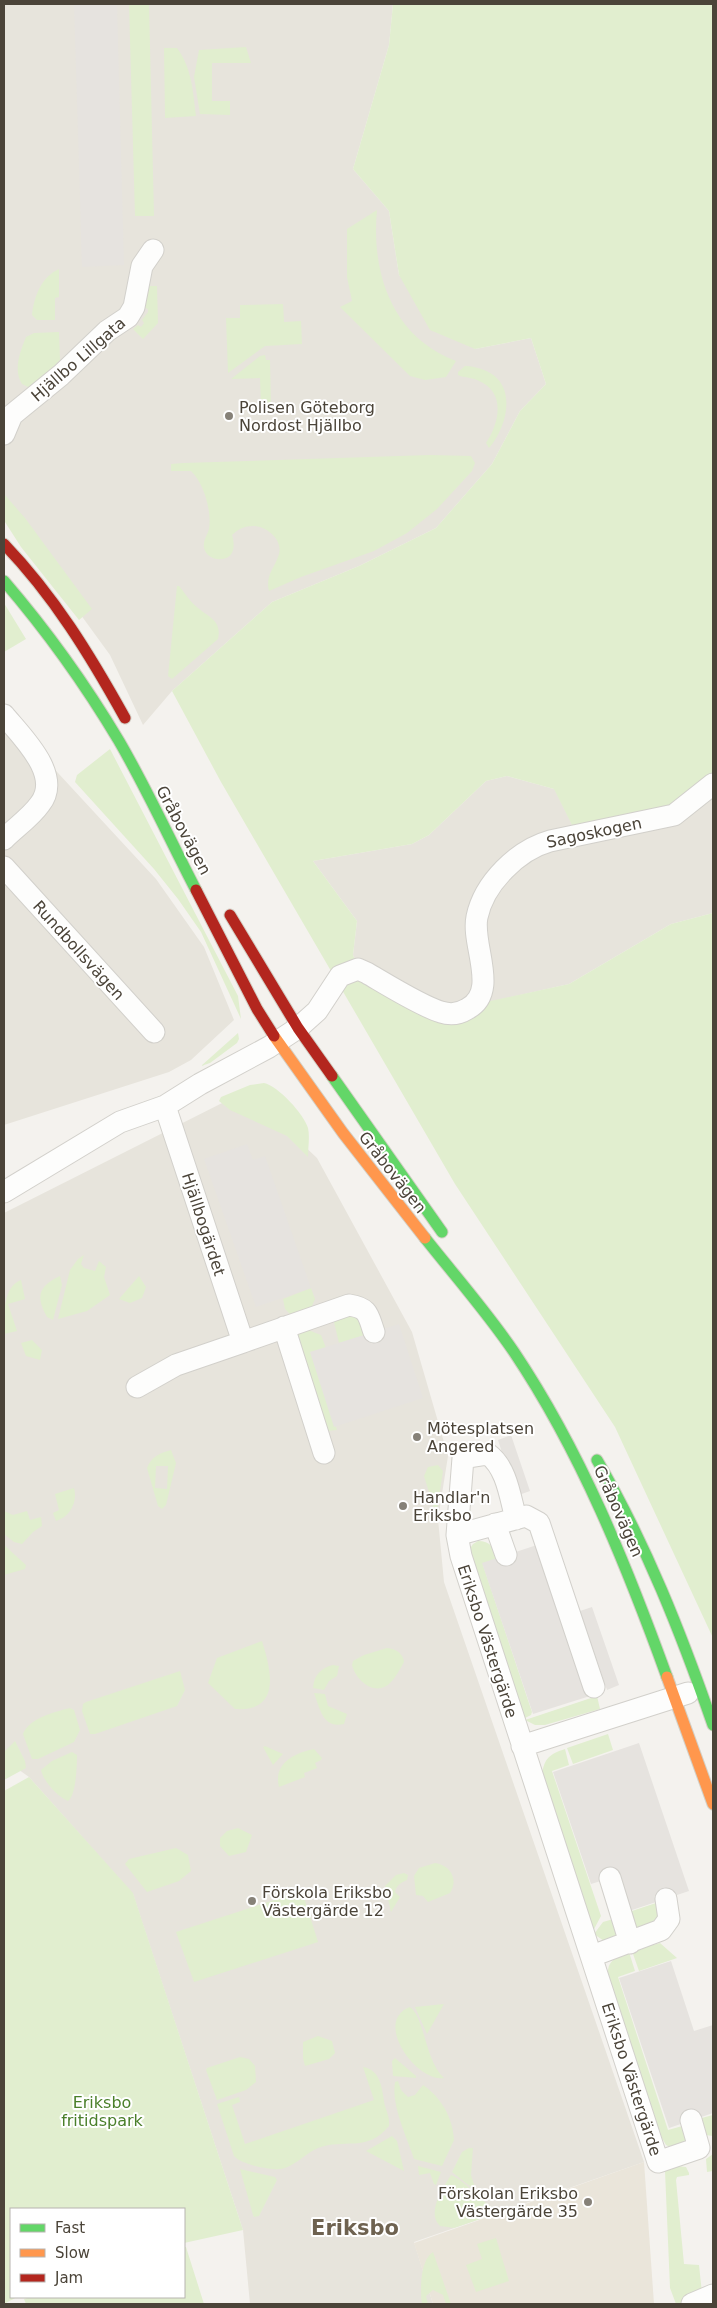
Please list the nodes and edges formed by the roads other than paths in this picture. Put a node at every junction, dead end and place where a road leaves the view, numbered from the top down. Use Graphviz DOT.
graph roads {
  1 [pos="153,250"];
  2 [pos="4,434"];
  3 [pos="4,544"];
  4 [pos="4,582"];
  5 [pos="4,715"];
  6 [pos="131,728"];
  7 [pos="713,784"];
  8 [pos="4,839"];
  9 [pos="4,867"];
  10 [pos="225,908"];
  11 [pos="298,1028"];
  12 [pos="154,1032"];
  13 [pos="278,1042"];
  14 [pos="165,1106"];
  15 [pos="4,1192"];
  16 [pos="447,1240"];
  17 [pos="481,1288"];
  18 [pos="284,1327"];
  19 [pos="374,1332"];
  20 [pos="243,1342"];
  21 [pos="136,1387"];
  22 [pos="554,1393"];
  23 [pos="591,1449"];
  24 [pos="324,1453"];
  25 [pos="516,1519"];
  26 [pos="495,1524"];
  27 [pos="457,1535"];
  28 [pos="506,1555"];
  29 [pos="594,1687"];
  30 [pos="701,1690"];
  31 [pos="674,1697"];
  32 [pos="713,1725"];
  33 [pos="522,1746"];
  34 [pos="713,1804"];
  35 [pos="610,1878"];
  36 [pos="666,1899"];
  37 [pos="630,1943"];
  38 [pos="592,1956"];
  39 [pos="691,2120"];
  40 [pos="706,2146"];
  1 -- 2 [label="street, Hjällbo Lillgata"];
  3 -- 6 [label="main road"];
  4 -- 13 [label="main road, Gråbovägen"];
  5 -- 8 [label="street"];
  7 -- 11 [label="street, Sagoskogen"];
  9 -- 12 [label="street, Rundbollsvägen"];
  10 -- 11 [label="main road, Gråbovägen"];
  11 -- 13 [label="street"];
  11 -- 16 [label="main road, Gråbovägen"];
  13 -- 14 [label="street"];
  13 -- 31 [label="main road, Gråbovägen"];
  14 -- 15 [label="street"];
  14 -- 20 [label="street, Hjällbogärdet"];
  17 -- 22 [label="main road"];
  18 -- 19 [label="street"];
  18 -- 20 [label="street"];
  18 -- 24 [label="street"];
  20 -- 21 [label="street"];
  23 -- 30 [label="main road, Gråbovägen"];
  25 -- 26 [label="street"];
  25 -- 27 [label="street, Eriksbo Västergärde"];
  25 -- 29 [label="street"];
  26 -- 27 [label="street"];
  26 -- 28 [label="street"];
  27 -- 33 [label="street, Eriksbo Västergärde"];
  30 -- 31 [label="street"];
  30 -- 32 [label="main road, Gråbovägen"];
  31 -- 33 [label="street"];
  31 -- 34 [label="main road, Gråbovägen"];
  33 -- 38 [label="street, Eriksbo Västergärde"];
  35 -- 37 [label="street"];
  36 -- 37 [label="street"];
  37 -- 38 [label="street"];
  38 -- 40 [label="street, Eriksbo Västergärde"];
  39 -- 40 [label="street, Eriksbo Västergärde"];
}
